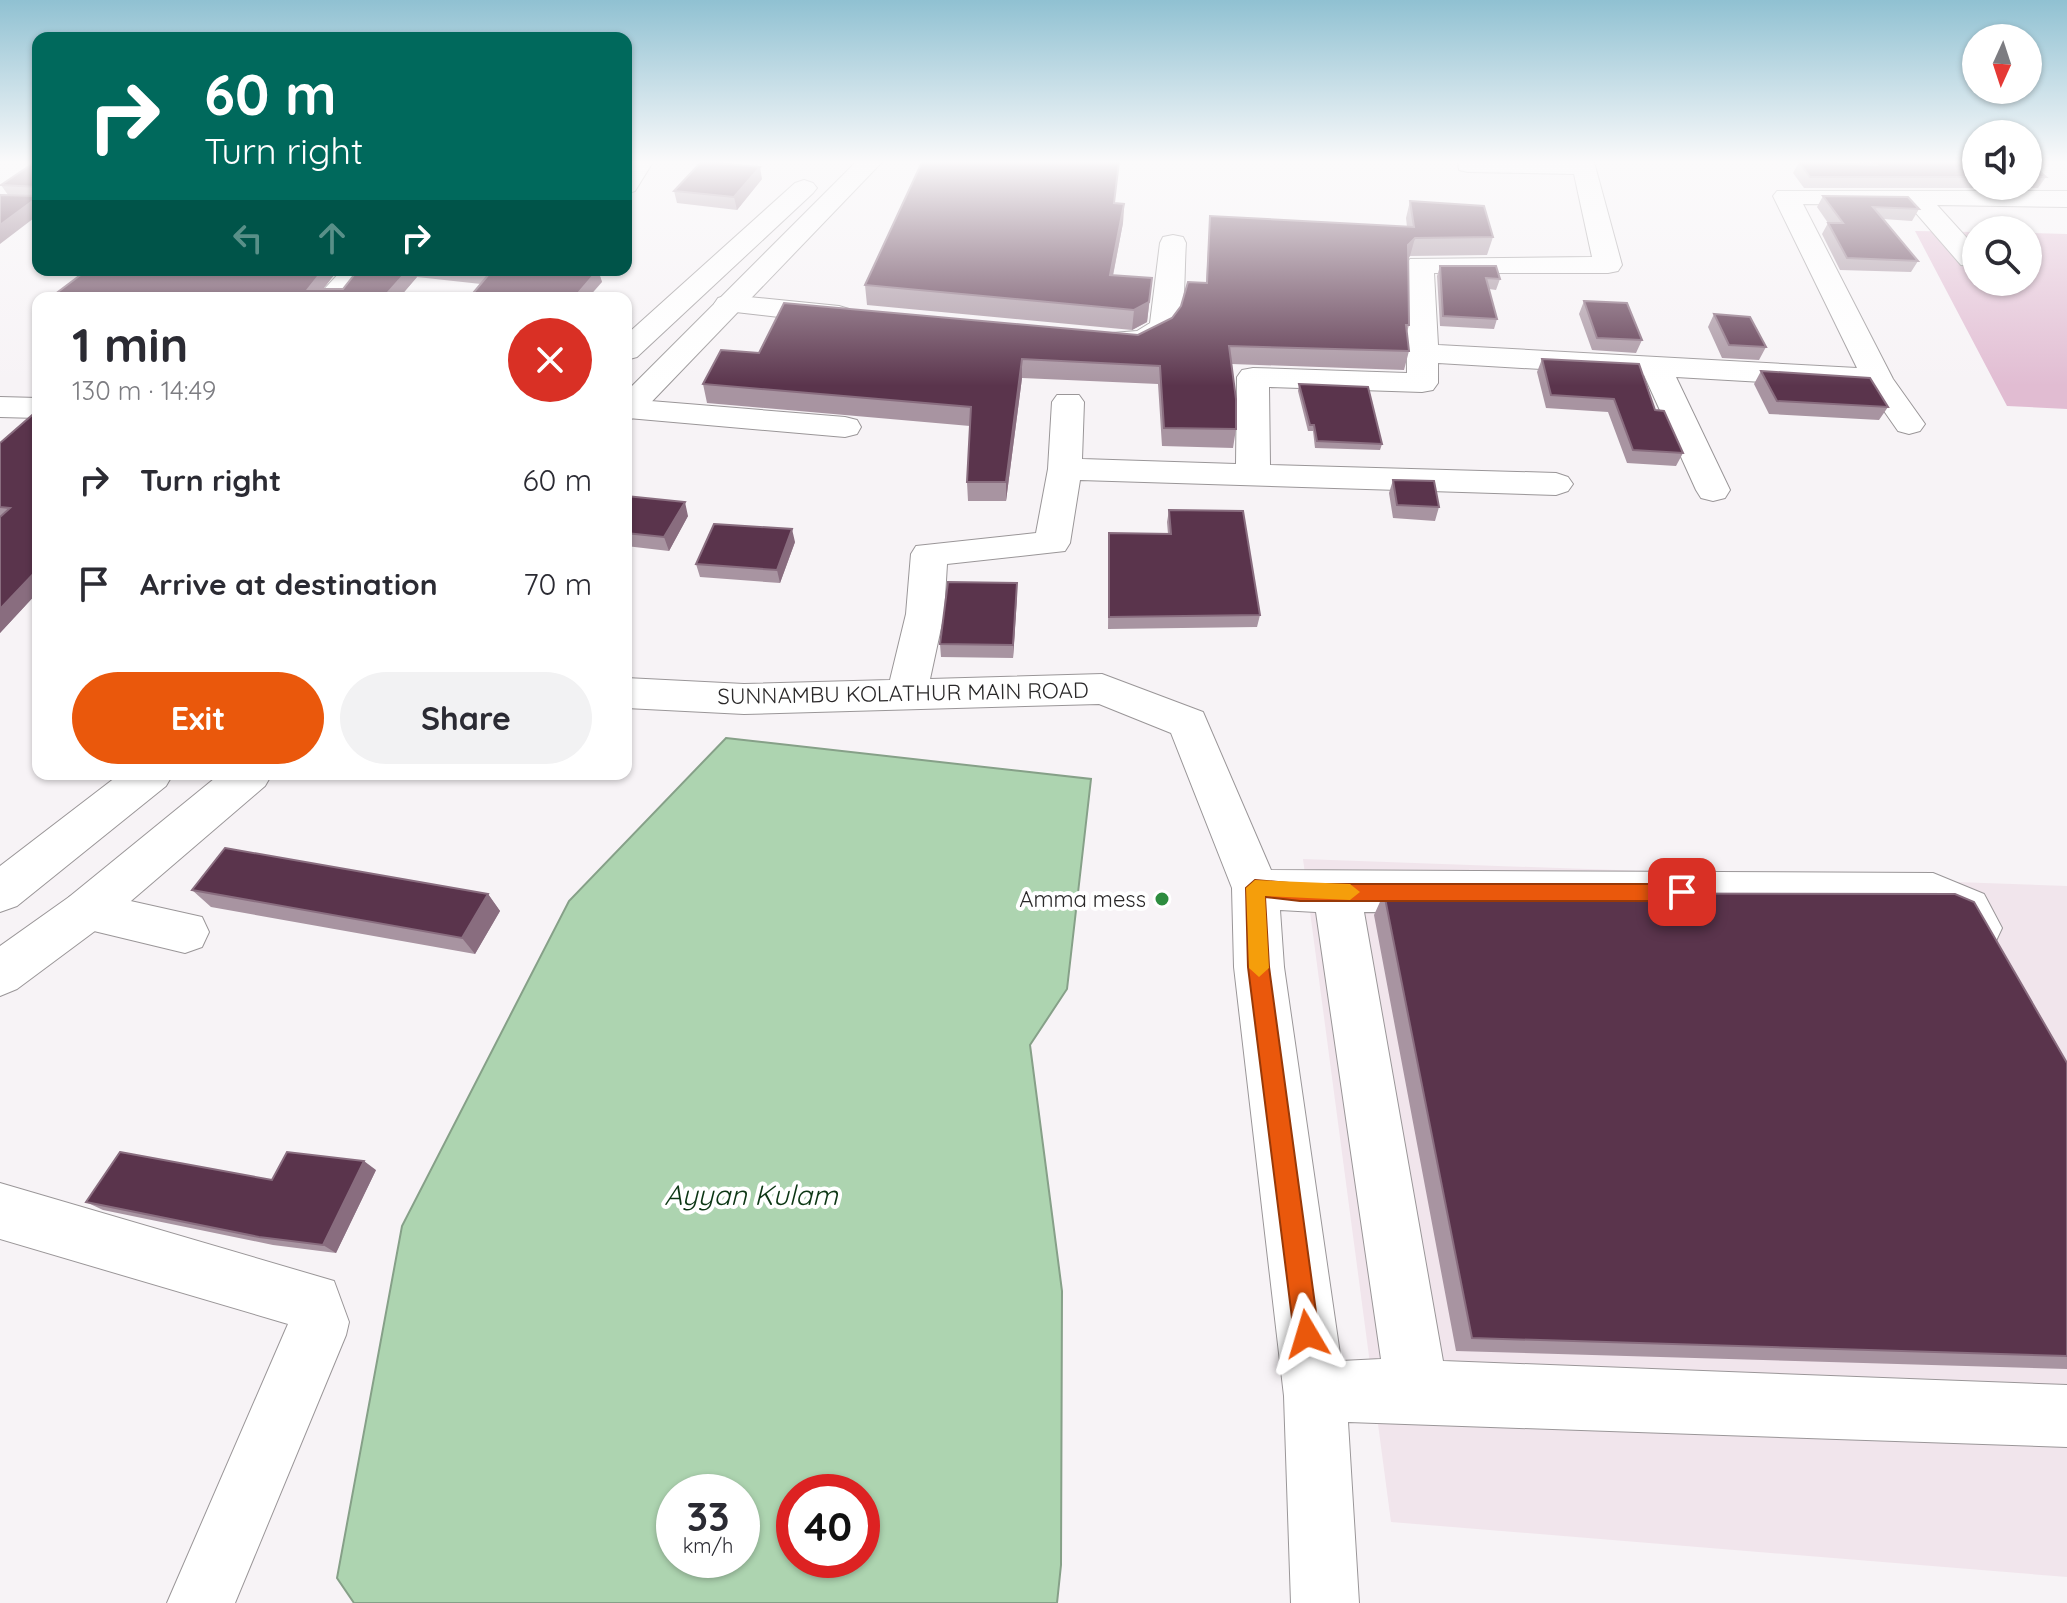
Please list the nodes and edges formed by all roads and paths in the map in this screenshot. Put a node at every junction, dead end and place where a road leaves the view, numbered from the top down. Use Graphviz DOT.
graph roads {
  1 [pos="750,237"];
  2 [pos="795,237"];
  3 [pos="1601,237"];
  4 [pos="1807,237"];
  5 [pos="1173,243"];
  6 [pos="352,276"];
  7 [pos="336,292"];
  8 [pos="728,304"];
  9 [pos="866,317"];
  10 [pos="1081,337"];
  11 [pos="632,345"];
  12 [pos="1423,353"];
  13 [pos="1656,367"];
  14 [pos="1878,379"];
  15 [pos="1068,402"];
  16 [pos="632,404"];
  17 [pos="0,407"];
  18 [pos="32,408"];
  19 [pos="632,409"];
  20 [pos="1909,424"];
  21 [pos="845,427"];
  22 [pos="1065,469"];
  23 [pos="1253,475"];
  24 [pos="1556,484"];
  25 [pos="1713,490"];
  26 [pos="632,693"];
  27 [pos="907,693"];
  28 [pos="143,780"];
  29 [pos="243,780"];
  30 [pos="1255,888"];
  31 [pos="0,892"];
  32 [pos="1337,892"];
  33 [pos="86,911"];
  34 [pos="185,932"];
  35 [pos="1998,962"];
  36 [pos="0,974"];
  37 [pos="0,1211"];
  38 [pos="1417,1391"];
  39 [pos="1315,1396"];
  40 [pos="2067,1416"];
  41 [pos="201,1603"];
  42 [pos="1325,1603"];
  1 -- 11 [label="street"];
  2 -- 8 [label="street"];
  3 -- 12 [label="street"];
  4 -- 14 [label="street"];
  5 -- 10 [label="street"];
  6 -- 7 [label="street"];
  8 -- 9 [label="street"];
  8 -- 16 [label="street"];
  12 -- 13 [label="street"];
  12 -- 23 [label="street"];
  13 -- 14 [label="street"];
  13 -- 25 [label="street"];
  14 -- 20 [label="street"];
  15 -- 22 [label="street"];
  17 -- 18 [label="street"];
  19 -- 21 [label="street"];
  22 -- 23 [label="street"];
  22 -- 27 [label="street"];
  23 -- 24 [label="street"];
  26 -- 27 [label="street, SUNNAMBU KOLATHUR MAIN ROAD"];
  27 -- 30 [label="street, SUNNAMBU KOLATHUR MAIN ROAD"];
  28 -- 31 [label="street"];
  29 -- 33 [label="street"];
  30 -- 32 [label="street"];
  30 -- 39 [label="street, SUNNAMBU KOLATHUR MAIN ROAD"];
  32 -- 35 [label="street"];
  32 -- 38 [label="street"];
  33 -- 34 [label="street"];
  33 -- 36 [label="street"];
  37 -- 41 [label="street"];
  38 -- 39 [label="street"];
  38 -- 40 [label="street"];
  39 -- 42 [label="street, SUNNAMBU KOLATHUR MAIN ROAD"];
}
